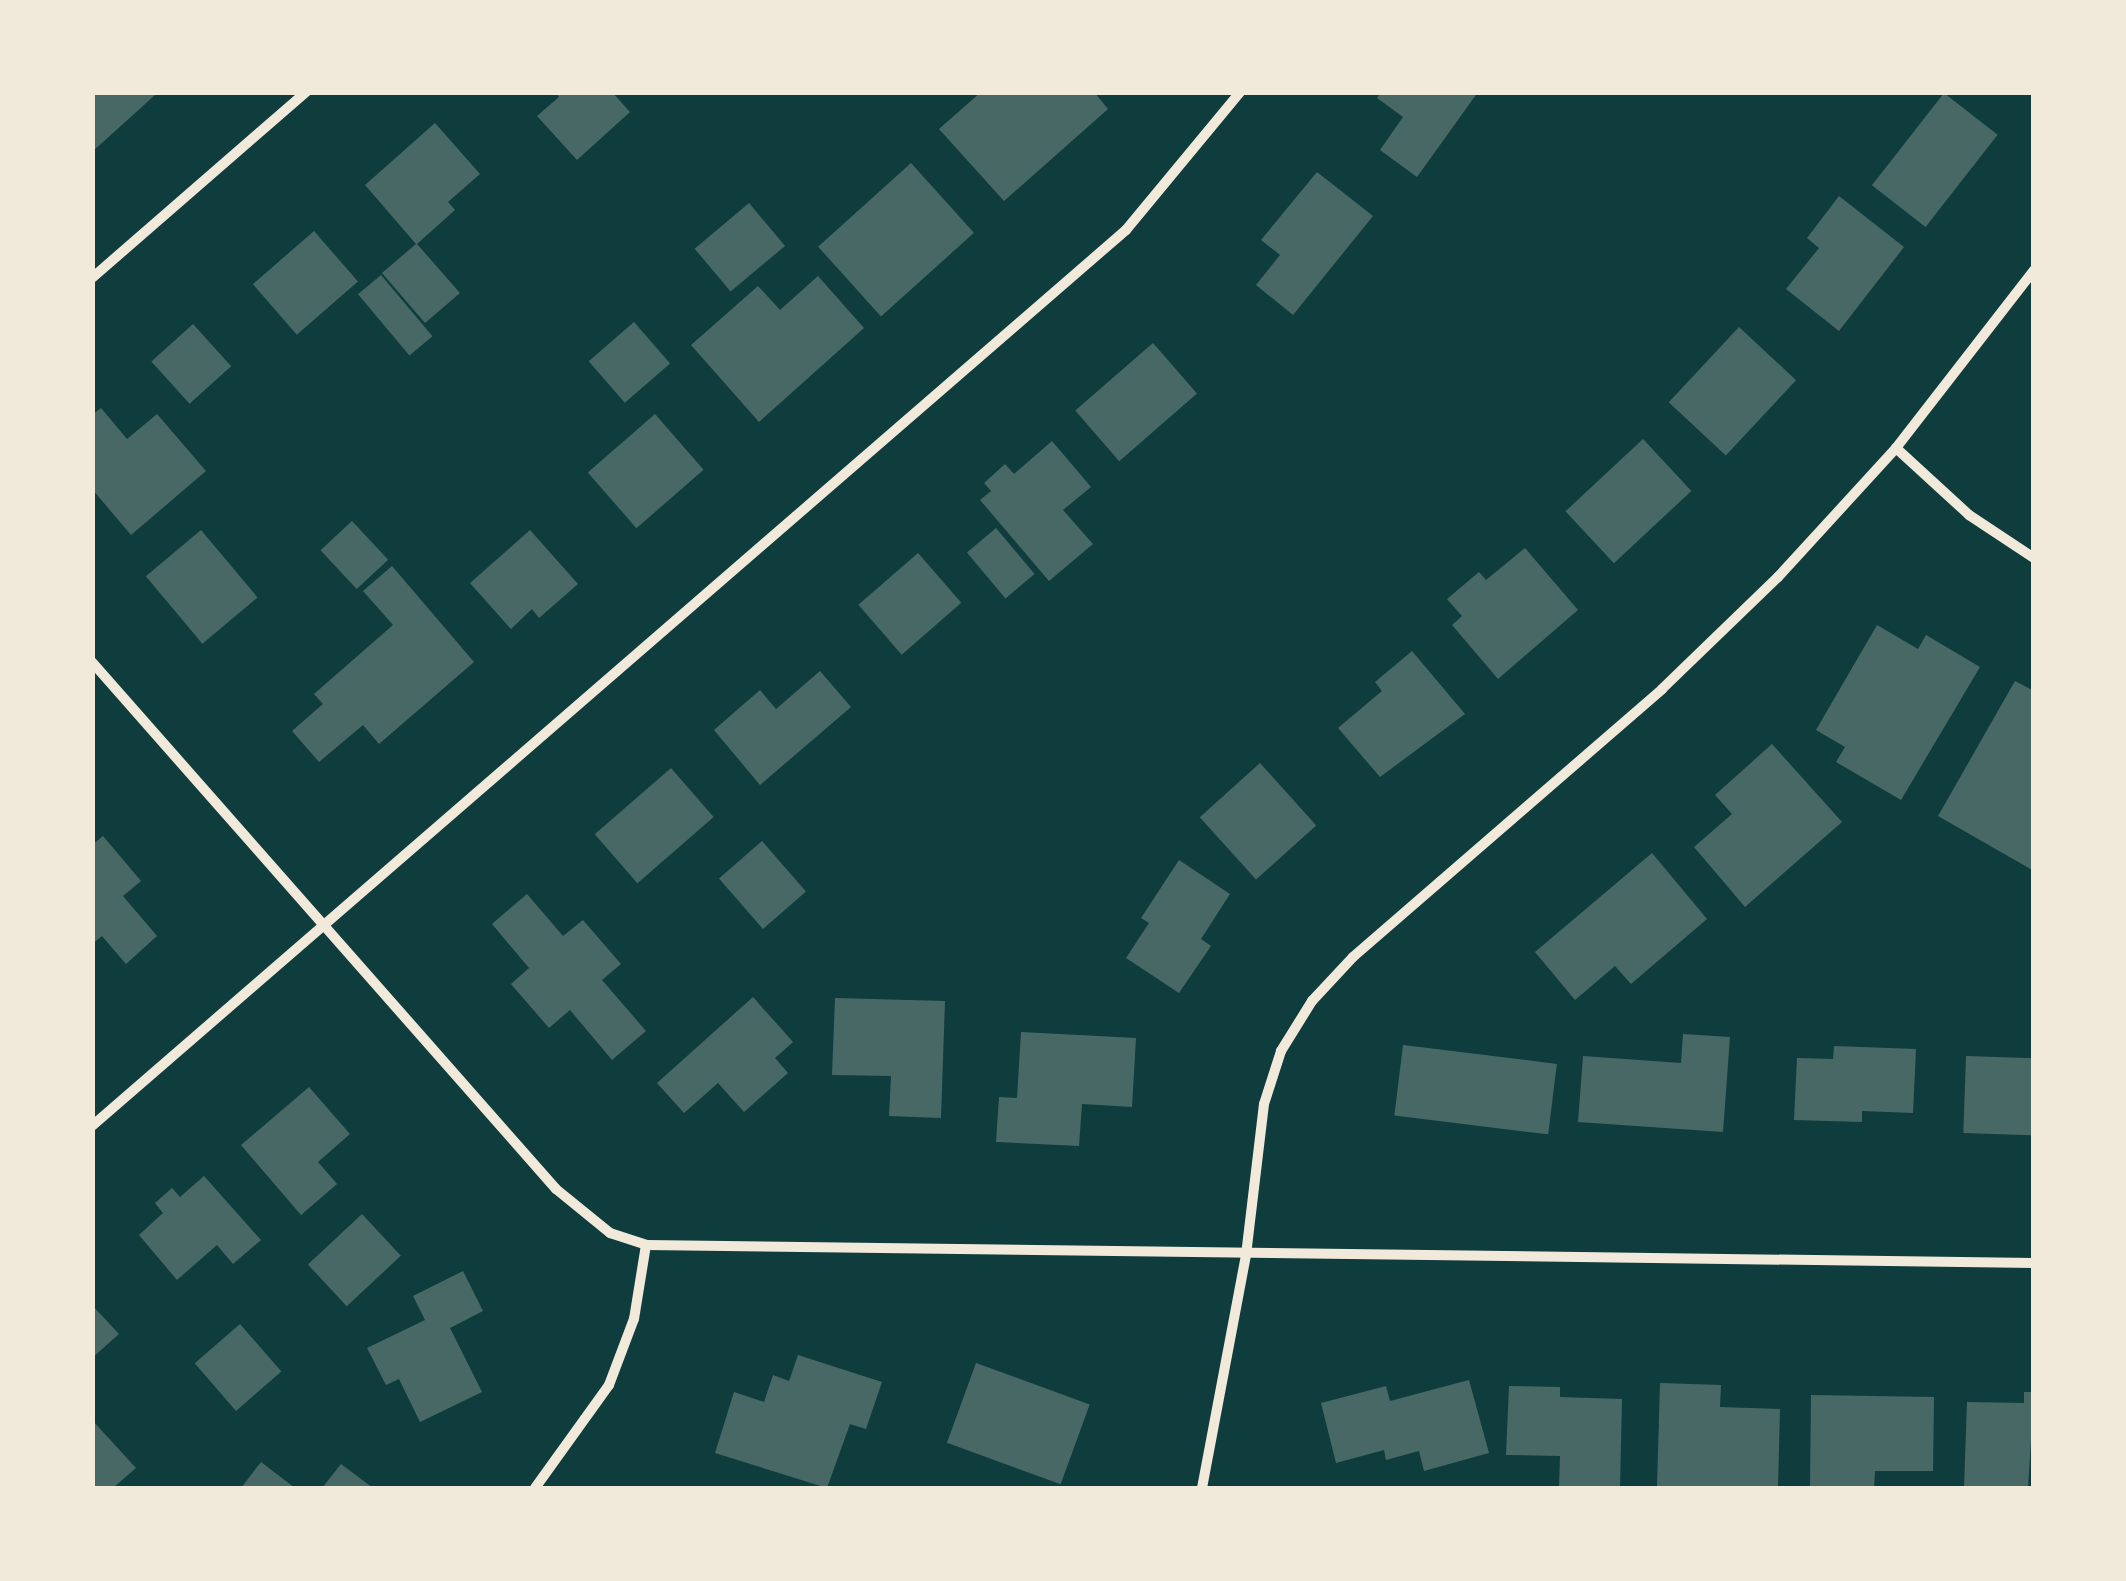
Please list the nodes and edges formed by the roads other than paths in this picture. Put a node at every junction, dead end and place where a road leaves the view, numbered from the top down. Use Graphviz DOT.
graph roads {
  1 [pos="306,92"];
  2 [pos="1240,92"];
  3 [pos="2034,270"];
  4 [pos="92,278"];
  5 [pos="1896,448"];
  6 [pos="2034,558"];
  7 [pos="92,662"];
  8 [pos="322,926"];
  9 [pos="92,1126"];
  10 [pos="646,1245"];
  11 [pos="1246,1254"];
  12 [pos="2034,1262"];
  13 [pos="535,1488"];
  14 [pos="1202,1488"];
  1 -- 4 [label="street"];
  2 -- 8 [label="street"];
  3 -- 5 [label="street"];
  5 -- 6 [label="street"];
  5 -- 11 [label="street"];
  7 -- 8 [label="street"];
  8 -- 9 [label="street"];
  8 -- 10 [label="street"];
  10 -- 11 [label="street"];
  10 -- 13 [label="street"];
  11 -- 12 [label="street"];
  11 -- 14 [label="street"];
}
